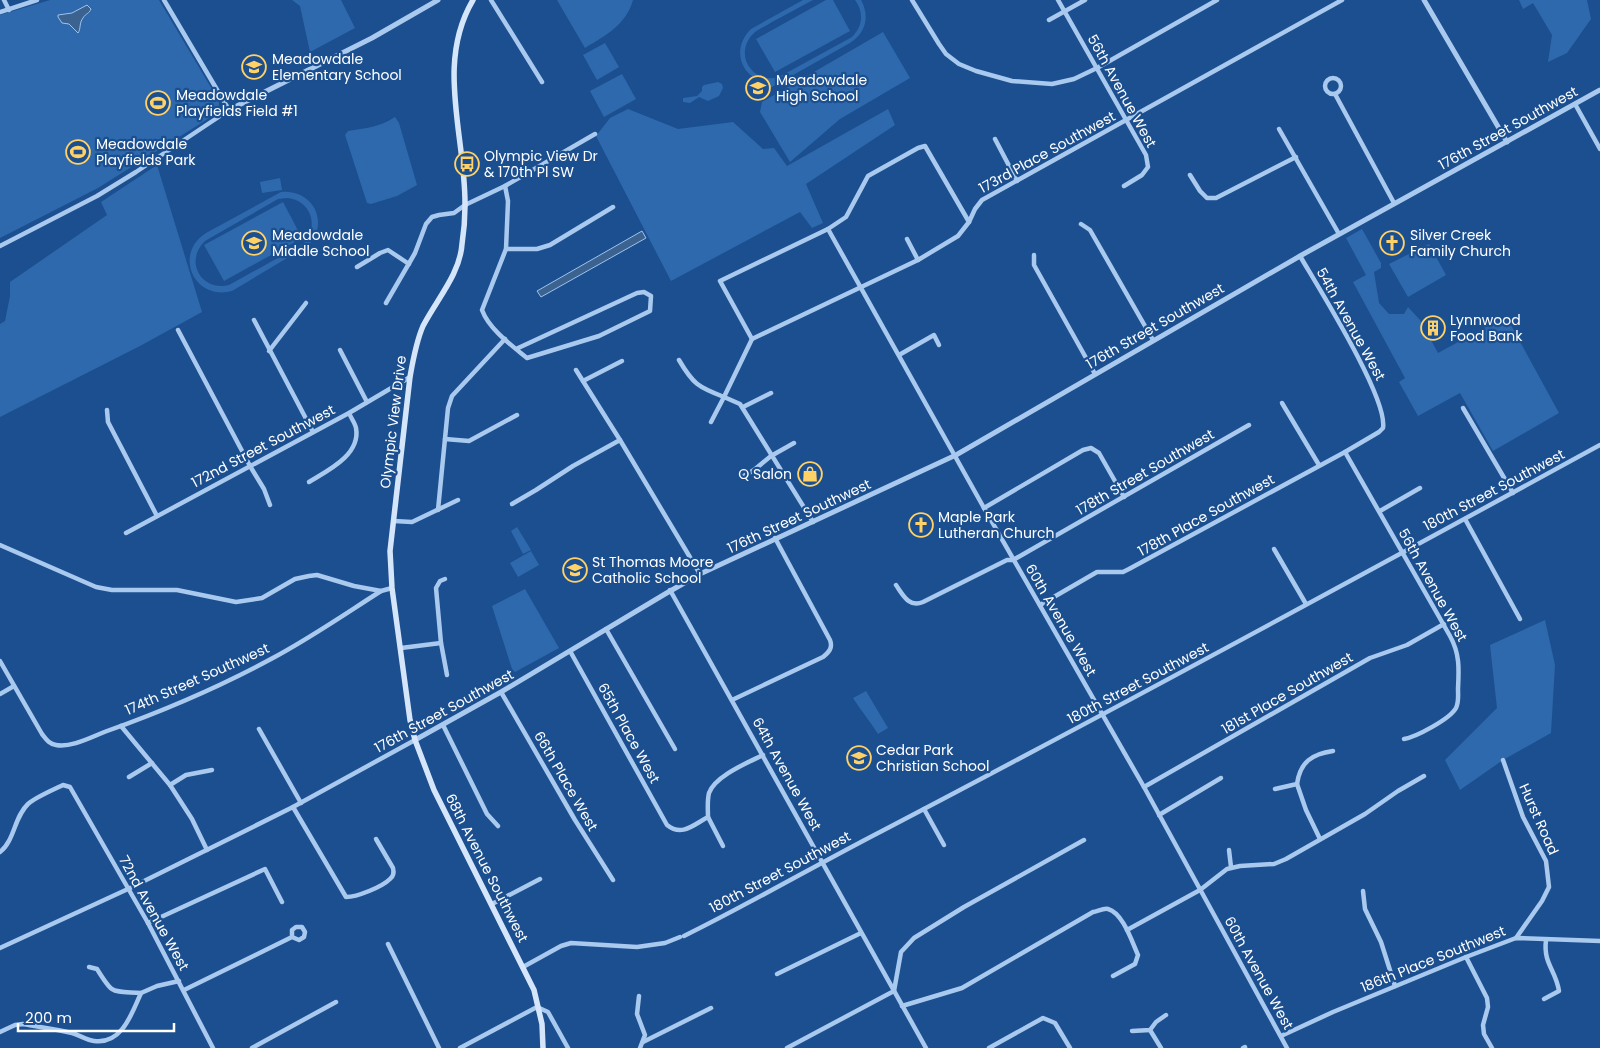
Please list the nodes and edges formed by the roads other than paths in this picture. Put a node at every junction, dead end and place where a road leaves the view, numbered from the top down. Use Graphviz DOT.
graph roads {
  1 [pos="4,0"];
  2 [pos="37,0"];
  3 [pos="164,0"];
  4 [pos="438,0"];
  5 [pos="473,0"];
  6 [pos="491,0"];
  7 [pos="912,0"];
  8 [pos="1058,0"];
  9 [pos="1085,0"];
  10 [pos="1217,0"];
  11 [pos="1342,0"];
  12 [pos="1424,0"];
  13 [pos="9,10"];
  14 [pos="1064,11"];
  15 [pos="0,12"];
  16 [pos="1049,20"];
  17 [pos="1096,68"];
  18 [pos="542,82"];
  19 [pos="1600,90"];
  20 [pos="1336,94"];
  21 [pos="1576,104"];
  22 [pos="228,110"];
  23 [pos="1126,120"];
  24 [pos="1278,129"];
  25 [pos="595,134"];
  26 [pos="995,139"];
  27 [pos="1507,142"];
  28 [pos="1600,149"];
  29 [pos="1296,157"];
  30 [pos="1190,175"];
  31 [pos="1017,180"];
  32 [pos="505,186"];
  33 [pos="1124,186"];
  34 [pos="853,187"];
  35 [pos="860,190"];
  36 [pos="1394,203"];
  37 [pos="465,205"];
  38 [pos="613,207"];
  39 [pos="968,222"];
  40 [pos="1081,224"];
  41 [pos="828,229"];
  42 [pos="1339,234"];
  43 [pos="907,239"];
  44 [pos="0,246"];
  45 [pos="506,249"];
  46 [pos="1034,254"];
  47 [pos="1300,256"];
  48 [pos="918,260"];
  49 [pos="409,264"];
  50 [pos="357,267"];
  51 [pos="861,288"];
  52 [pos="306,303"];
  53 [pos="386,303"];
  54 [pos="254,320"];
  55 [pos="178,330"];
  56 [pos="752,339"];
  57 [pos="505,340"];
  58 [pos="1153,340"];
  59 [pos="939,344"];
  60 [pos="516,349"];
  61 [pos="340,350"];
  62 [pos="270,351"];
  63 [pos="899,355"];
  64 [pos="678,360"];
  65 [pos="622,362"];
  66 [pos="576,370"];
  67 [pos="1095,374"];
  68 [pos="410,377"];
  69 [pos="583,381"];
  70 [pos="771,393"];
  71 [pos="724,397"];
  72 [pos="367,402"];
  73 [pos="1282,402"];
  74 [pos="743,407"];
  75 [pos="1463,408"];
  76 [pos="107,410"];
  77 [pos="349,413"];
  78 [pos="517,415"];
  79 [pos="711,422"];
  80 [pos="1249,425"];
  81 [pos="313,432"];
  82 [pos="1379,432"];
  83 [pos="444,440"];
  84 [pos="620,440"];
  85 [pos="794,443"];
  86 [pos="1600,445"];
  87 [pos="1345,452"];
  88 [pos="771,456"];
  89 [pos="956,456"];
  90 [pos="1319,465"];
  91 [pos="250,466"];
  92 [pos="742,477"];
  93 [pos="309,482"];
  94 [pos="1420,488"];
  95 [pos="1513,493"];
  96 [pos="1124,497"];
  97 [pos="458,500"];
  98 [pos="270,504"];
  99 [pos="512,504"];
  100 [pos="984,508"];
  101 [pos="438,510"];
  102 [pos="1380,511"];
  103 [pos="157,516"];
  104 [pos="1465,519"];
  105 [pos="394,521"];
  106 [pos="813,522"];
  107 [pos="126,533"];
  108 [pos="776,538"];
  109 [pos="0,545"];
  110 [pos="1274,549"];
  111 [pos="1402,552"];
  112 [pos="1013,560"];
  113 [pos="700,574"];
  114 [pos="445,579"];
  115 [pos="896,585"];
  116 [pos="392,588"];
  117 [pos="381,590"];
  118 [pos="670,590"];
  119 [pos="1306,604"];
  120 [pos="1040,605"];
  121 [pos="1520,619"];
  122 [pos="1444,624"];
  123 [pos="606,629"];
  124 [pos="442,643"];
  125 [pos="401,648"];
  126 [pos="570,651"];
  127 [pos="0,661"];
  128 [pos="447,675"];
  129 [pos="14,686"];
  130 [pos="502,692"];
  131 [pos="0,694"];
  132 [pos="732,700"];
  133 [pos="1102,715"];
  134 [pos="443,725"];
  135 [pos="121,726"];
  136 [pos="260,729"];
  137 [pos="1404,739"];
  138 [pos="415,740"];
  139 [pos="675,749"];
  140 [pos="1333,751"];
  141 [pos="763,755"];
  142 [pos="1503,760"];
  143 [pos="152,763"];
  144 [pos="212,770"];
  145 [pos="1424,776"];
  146 [pos="129,777"];
  147 [pos="1221,778"];
  148 [pos="1297,784"];
  149 [pos="170,785"];
  150 [pos="1144,787"];
  151 [pos="1275,789"];
  152 [pos="301,803"];
  153 [pos="293,807"];
  154 [pos="924,809"];
  155 [pos="1159,815"];
  156 [pos="708,817"];
  157 [pos="498,826"];
  158 [pos="376,839"];
  159 [pos="1320,839"];
  160 [pos="1084,840"];
  161 [pos="723,846"];
  162 [pos="944,846"];
  163 [pos="207,850"];
  164 [pos="1229,850"];
  165 [pos="0,852"];
  166 [pos="823,863"];
  167 [pos="1232,867"];
  168 [pos="540,879"];
  169 [pos="613,880"];
  170 [pos="128,889"];
  171 [pos="1200,890"];
  172 [pos="1363,891"];
  173 [pos="282,902"];
  174 [pos="492,904"];
  175 [pos="148,924"];
  176 [pos="1127,930"];
  177 [pos="861,933"];
  178 [pos="292,937"];
  179 [pos="1516,938"];
  180 [pos="1546,940"];
  181 [pos="1600,941"];
  182 [pos="388,944"];
  183 [pos="0,948"];
  184 [pos="1466,957"];
  185 [pos="89,966"];
  186 [pos="523,967"];
  187 [pos="777,974"];
  188 [pos="1113,976"];
  189 [pos="179,981"];
  190 [pos="1395,986"];
  191 [pos="184,990"];
  192 [pos="894,991"];
  193 [pos="141,992"];
  194 [pos="639,996"];
  195 [pos="1544,999"];
  196 [pos="336,1002"];
  197 [pos="902,1006"];
  198 [pos="537,1007"];
  199 [pos="711,1008"];
  200 [pos="1166,1015"];
  201 [pos="1150,1030"];
  202 [pos="1132,1031"];
  203 [pos="0,1032"];
  204 [pos="1281,1036"];
  205 [pos="474,1041"];
  206 [pos="643,1042"];
  207 [pos="213,1048"];
  208 [pos="252,1048"];
  209 [pos="439,1048"];
  210 [pos="460,1048"];
  211 [pos="477,1048"];
  212 [pos="543,1048"];
  213 [pos="568,1048"];
  214 [pos="640,1048"];
  215 [pos="787,1048"];
  216 [pos="926,1048"];
  217 [pos="989,1048"];
  218 [pos="1070,1048"];
  219 [pos="1161,1048"];
  220 [pos="1287,1048"];
  221 [pos="1492,1048"];
  1 -- 13 [label="street"];
  2 -- 13 [label="street"];
  3 -- 22 [label="street"];
  4 -- 22 [label="street"];
  5 -- 37 [label="main road, Olympic View Drive"];
  6 -- 18 [label="street"];
  7 -- 17 [label="street"];
  8 -- 14 [label="street, 56th Avenue West"];
  9 -- 14 [label="street"];
  10 -- 17 [label="street"];
  11 -- 23 [label="street, 173rd Place Southwest"];
  12 -- 27 [label="street"];
  13 -- 15 [label="street"];
  14 -- 16 [label="street"];
  14 -- 17 [label="street, 56th Avenue West"];
  17 -- 23 [label="street, 56th Avenue West"];
  19 -- 21 [label="street, 176th Street Southwest"];
  20 -- 36 [label="street"];
  21 -- 27 [label="street, 176th Street Southwest"];
  21 -- 28 [label="street"];
  22 -- 44 [label="street"];
  23 -- 31 [label="street, 173rd Place Southwest"];
  23 -- 33 [label="street, 56th Avenue West"];
  24 -- 29 [label="street"];
  25 -- 32 [label="street"];
  26 -- 31 [label="street"];
  27 -- 36 [label="street, 176th Street Southwest"];
  29 -- 30 [label="street"];
  29 -- 42 [label="street"];
  31 -- 39 [label="street, 173rd Place Southwest"];
  32 -- 37 [label="street"];
  32 -- 45 [label="street"];
  34 -- 35 [label="street"];
  35 -- 39 [label="street"];
  35 -- 41 [label="street"];
  36 -- 42 [label="street, 176th Street Southwest"];
  37 -- 49 [label="street"];
  37 -- 68 [label="main road, Olympic View Drive"];
  38 -- 45 [label="street"];
  39 -- 48 [label="street, 173rd Place Southwest"];
  40 -- 58 [label="street"];
  41 -- 51 [label="street, 60th Avenue West"];
  41 -- 56 [label="street"];
  42 -- 47 [label="street, 176th Street Southwest"];
  43 -- 48 [label="street"];
  45 -- 57 [label="street"];
  46 -- 67 [label="street"];
  47 -- 58 [label="street, 176th Street Southwest"];
  47 -- 82 [label="street, 54th Avenue West"];
  48 -- 51 [label="street, 173rd Place Southwest"];
  49 -- 50 [label="street"];
  49 -- 53 [label="street"];
  51 -- 56 [label="street, 173rd Place Southwest"];
  51 -- 63 [label="street, 60th Avenue West"];
  52 -- 62 [label="street"];
  54 -- 62 [label="street"];
  55 -- 91 [label="street"];
  56 -- 71 [label="street"];
  57 -- 60 [label="street"];
  57 -- 83 [label="street"];
  58 -- 67 [label="street, 176th Street Southwest"];
  59 -- 63 [label="street"];
  60 -- 60 [label="street"];
  61 -- 72 [label="street"];
  62 -- 81 [label="street"];
  63 -- 89 [label="street, 60th Avenue West"];
  64 -- 71 [label="street"];
  65 -- 69 [label="street"];
  66 -- 69 [label="street"];
  67 -- 89 [label="street, 176th Street Southwest"];
  68 -- 72 [label="street, 172nd Street Southwest"];
  68 -- 105 [label="main road, Olympic View Drive"];
  69 -- 84 [label="street"];
  70 -- 74 [label="street"];
  71 -- 74 [label="street"];
  71 -- 79 [label="street"];
  72 -- 77 [label="street, 172nd Street Southwest"];
  73 -- 90 [label="street"];
  74 -- 88 [label="street"];
  75 -- 95 [label="street"];
  76 -- 103 [label="street"];
  77 -- 81 [label="street, 172nd Street Southwest"];
  77 -- 93 [label="street"];
  78 -- 83 [label="street"];
  80 -- 96 [label="street, 178th Street Southwest"];
  81 -- 91 [label="street, 172nd Street Southwest"];
  82 -- 87 [label="street, 178th Place Southwest"];
  83 -- 101 [label="street"];
  84 -- 99 [label="street"];
  84 -- 113 [label="street"];
  85 -- 88 [label="street"];
  86 -- 95 [label="street, 180th Street Southwest"];
  87 -- 90 [label="street, 178th Place Southwest"];
  87 -- 102 [label="street, 56th Avenue West"];
  88 -- 92 [label="street"];
  88 -- 106 [label="street"];
  89 -- 100 [label="street, 60th Avenue West"];
  89 -- 106 [label="street, 176th Street Southwest"];
  90 -- 120 [label="street, 178th Place Southwest"];
  91 -- 98 [label="street"];
  91 -- 103 [label="street, 172nd Street Southwest"];
  94 -- 102 [label="street"];
  95 -- 104 [label="street, 180th Street Southwest"];
  96 -- 100 [label="street"];
  96 -- 112 [label="street, 178th Street Southwest"];
  97 -- 101 [label="street"];
  100 -- 112 [label="street, 60th Avenue West"];
  101 -- 105 [label="street"];
  102 -- 111 [label="street, 56th Avenue West"];
  103 -- 107 [label="street, 172nd Street Southwest"];
  104 -- 111 [label="street, 180th Street Southwest"];
  104 -- 121 [label="street"];
  105 -- 116 [label="main road, Olympic View Drive"];
  106 -- 108 [label="street, 176th Street Southwest"];
  108 -- 113 [label="street, 176th Street Southwest"];
  108 -- 132 [label="street"];
  109 -- 117 [label="street"];
  110 -- 119 [label="street"];
  111 -- 119 [label="street, 180th Street Southwest"];
  111 -- 122 [label="street, 56th Avenue West"];
  112 -- 115 [label="street, 178th Street Southwest"];
  112 -- 120 [label="street, 60th Avenue West"];
  113 -- 118 [label="street, 176th Street Southwest"];
  114 -- 124 [label="street"];
  116 -- 117 [label="street"];
  116 -- 125 [label="main road, Olympic View Drive"];
  117 -- 135 [label="street, 174th Street Southwest"];
  118 -- 123 [label="street, 176th Street Southwest"];
  118 -- 132 [label="street, 64th Avenue West"];
  119 -- 133 [label="street, 180th Street Southwest"];
  120 -- 133 [label="street, 60th Avenue West"];
  122 -- 137 [label="street, 56th Avenue West"];
  122 -- 150 [label="street, 181st Place Southwest"];
  123 -- 126 [label="street, 176th Street Southwest"];
  123 -- 139 [label="street"];
  124 -- 125 [label="street"];
  124 -- 128 [label="street"];
  125 -- 138 [label="main road, Olympic View Drive"];
  126 -- 130 [label="street, 176th Street Southwest"];
  126 -- 156 [label="street, 65th Place West"];
  127 -- 129 [label="street"];
  129 -- 131 [label="street"];
  129 -- 135 [label="street, 174th Street Southwest"];
  130 -- 134 [label="street, 176th Street Southwest"];
  130 -- 169 [label="street, 66th Place West"];
  132 -- 141 [label="street, 64th Avenue West"];
  133 -- 150 [label="street, 60th Avenue West"];
  133 -- 154 [label="street, 180th Street Southwest"];
  134 -- 138 [label="street, 176th Street Southwest"];
  134 -- 157 [label="street"];
  135 -- 143 [label="street"];
  136 -- 152 [label="street"];
  138 -- 152 [label="street, 176th Street Southwest"];
  138 -- 174 [label="main road, 68th Avenue Southwest"];
  140 -- 148 [label="street"];
  141 -- 156 [label="street"];
  141 -- 166 [label="street, 64th Avenue West"];
  142 -- 179 [label="street, Hurst Road"];
  143 -- 146 [label="street"];
  143 -- 149 [label="street"];
  144 -- 149 [label="street"];
  145 -- 159 [label="street"];
  147 -- 155 [label="street"];
  148 -- 151 [label="street"];
  148 -- 159 [label="street"];
  149 -- 163 [label="street"];
  150 -- 155 [label="street, 60th Avenue West"];
  152 -- 153 [label="street, 176th Street Southwest"];
  153 -- 158 [label="street"];
  153 -- 163 [label="street, 176th Street Southwest"];
  154 -- 162 [label="street"];
  154 -- 166 [label="street, 180th Street Southwest"];
  155 -- 171 [label="street, 60th Avenue West"];
  156 -- 161 [label="street"];
  159 -- 167 [label="street"];
  160 -- 192 [label="street"];
  163 -- 170 [label="street, 176th Street Southwest"];
  164 -- 167 [label="street"];
  165 -- 170 [label="street, 72nd Avenue West"];
  166 -- 177 [label="street, 64th Avenue West"];
  166 -- 186 [label="street, 180th Street Southwest"];
  167 -- 171 [label="street"];
  168 -- 174 [label="street"];
  170 -- 175 [label="street, 72nd Avenue West"];
  170 -- 183 [label="street, 176th Street Southwest"];
  171 -- 176 [label="street"];
  171 -- 204 [label="street, 60th Avenue West"];
  172 -- 190 [label="street"];
  173 -- 175 [label="street"];
  174 -- 186 [label="main road, 68th Avenue Southwest"];
  175 -- 189 [label="street, 72nd Avenue West"];
  176 -- 188 [label="street"];
  176 -- 197 [label="street"];
  177 -- 187 [label="street"];
  177 -- 192 [label="street, 64th Avenue West"];
  178 -- 191 [label="street"];
  179 -- 180 [label="street, 186th Place Southwest"];
  179 -- 184 [label="street, 186th Place Southwest"];
  180 -- 181 [label="street, 186th Place Southwest"];
  180 -- 195 [label="street"];
  182 -- 209 [label="street"];
  184 -- 190 [label="street, 186th Place Southwest"];
  184 -- 221 [label="street"];
  185 -- 193 [label="street"];
  186 -- 198 [label="main road, 68th Avenue Southwest"];
  189 -- 191 [label="street, 72nd Avenue West"];
  189 -- 193 [label="street"];
  190 -- 204 [label="street, 186th Place Southwest"];
  191 -- 207 [label="street, 72nd Avenue West"];
  192 -- 197 [label="street, 64th Avenue West"];
  192 -- 215 [label="street"];
  193 -- 203 [label="street"];
  194 -- 206 [label="street"];
  196 -- 208 [label="street"];
  197 -- 216 [label="street, 64th Avenue West"];
  198 -- 205 [label="street"];
  198 -- 212 [label="main road"];
  198 -- 213 [label="street"];
  199 -- 206 [label="street"];
  200 -- 201 [label="street"];
  201 -- 202 [label="street"];
  201 -- 219 [label="street"];
  204 -- 220 [label="street, 60th Avenue West"];
  205 -- 210 [label="street"];
  205 -- 211 [label="street"];
  206 -- 214 [label="street"];
  217 -- 218 [label="street"];
}
